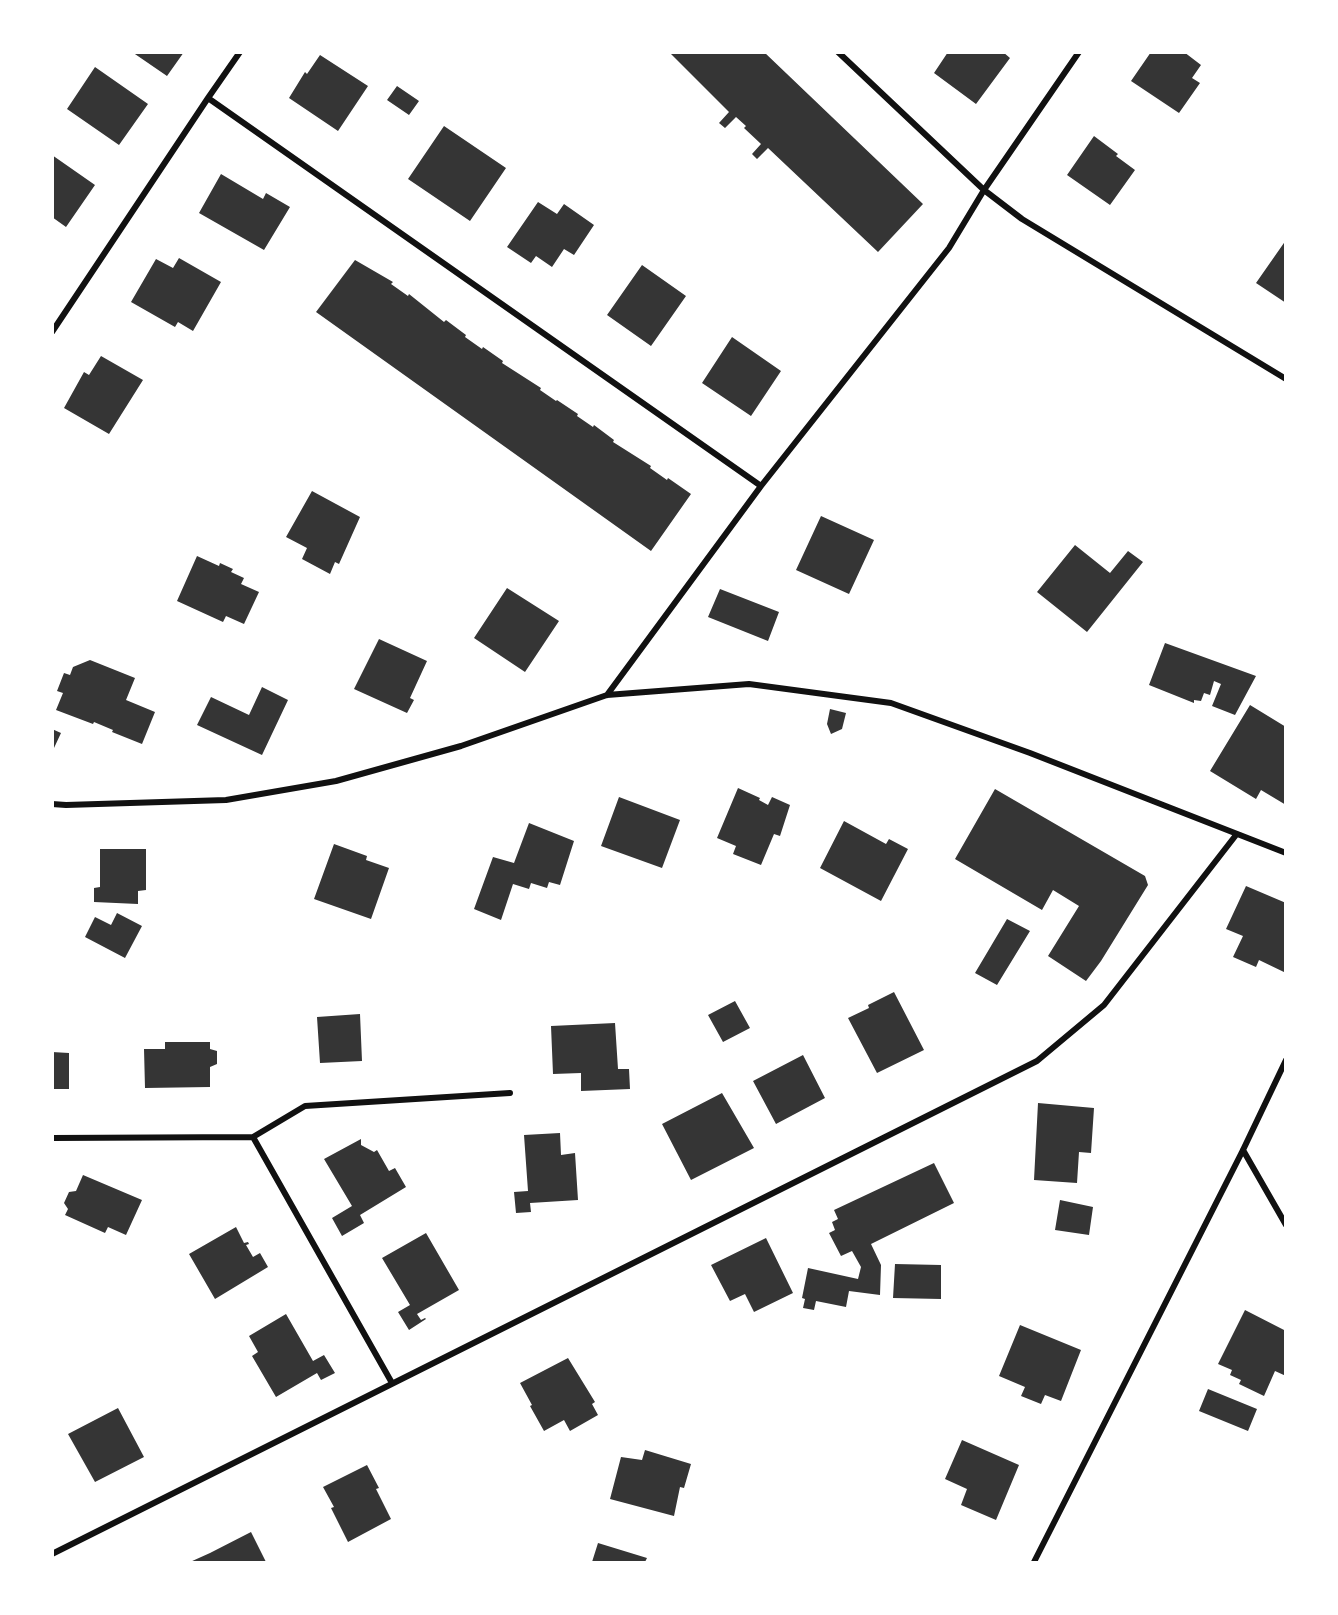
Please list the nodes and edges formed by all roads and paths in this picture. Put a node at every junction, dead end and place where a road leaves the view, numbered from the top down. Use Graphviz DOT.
graph roads {
  1 [pos="240,52"];
  2 [pos="838,52"];
  3 [pos="1079,52"];
  4 [pos="208,98"];
  5 [pos="984,190"];
  6 [pos="52,332"];
  7 [pos="1286,379"];
  8 [pos="761,486"];
  9 [pos="607,695"];
  10 [pos="52,804"];
  11 [pos="1236,835"];
  12 [pos="1286,853"];
  13 [pos="1286,1060"];
  14 [pos="510,1093"];
  15 [pos="253,1137"];
  16 [pos="52,1138"];
  17 [pos="1243,1150"];
  18 [pos="1286,1226"];
  19 [pos="392,1383"];
  20 [pos="52,1554"];
  21 [pos="1034,1563"];
  1 -- 4 [label="street"];
  2 -- 5 [label="street"];
  3 -- 5 [label="street"];
  4 -- 6 [label="street"];
  4 -- 8 [label="street"];
  5 -- 7 [label="street"];
  5 -- 8 [label="street"];
  8 -- 9 [label="street"];
  9 -- 10 [label="street"];
  9 -- 11 [label="street"];
  11 -- 12 [label="street"];
  11 -- 19 [label="street"];
  13 -- 17 [label="street"];
  14 -- 15 [label="street"];
  15 -- 16 [label="street"];
  15 -- 19 [label="street"];
  17 -- 18 [label="street"];
  17 -- 21 [label="street"];
  19 -- 20 [label="street"];
}
